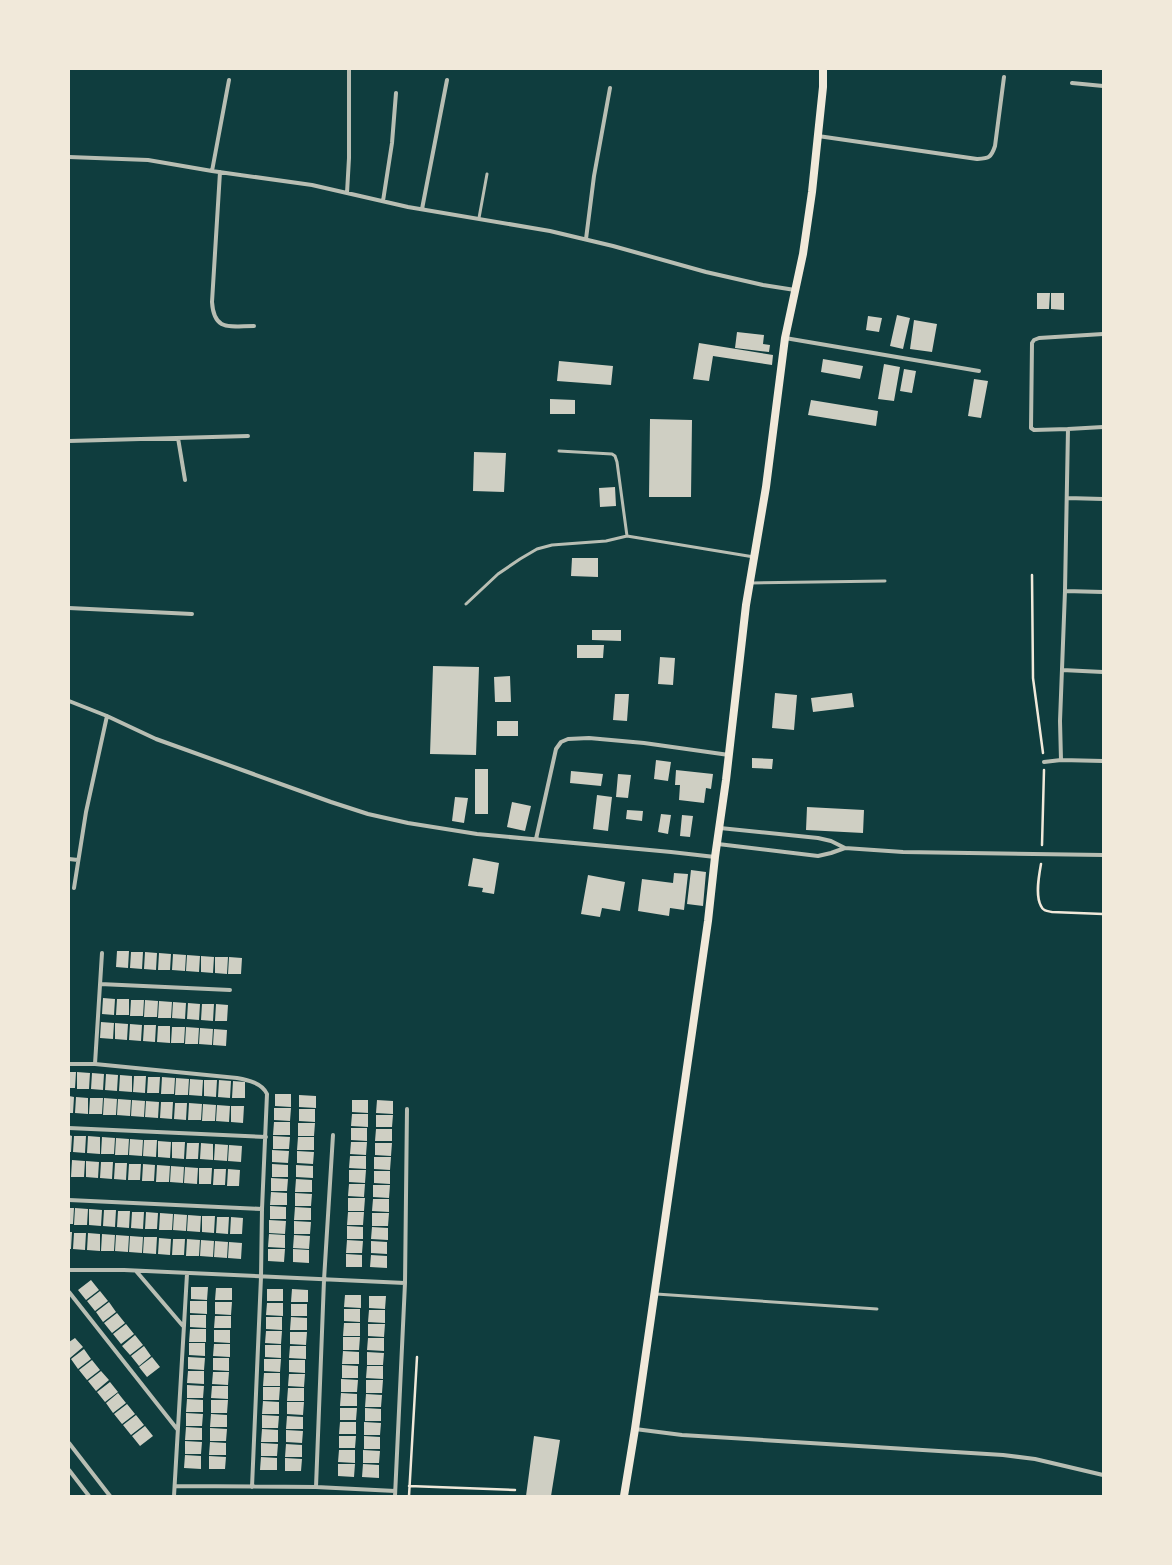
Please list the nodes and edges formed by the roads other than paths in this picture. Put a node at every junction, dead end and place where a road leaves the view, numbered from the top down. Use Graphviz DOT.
graph roads {
  1 [pos="349,69"];
  2 [pos="823,69"];
  3 [pos="1004,77"];
  4 [pos="229,80"];
  5 [pos="447,80"];
  6 [pos="1072,83"];
  7 [pos="1103,86"];
  8 [pos="610,88"];
  9 [pos="396,93"];
  10 [pos="818,136"];
  11 [pos="69,157"];
  12 [pos="212,171"];
  13 [pos="220,172"];
  14 [pos="488,174"];
  15 [pos="347,194"];
  16 [pos="383,201"];
  17 [pos="422,209"];
  18 [pos="479,218"];
  19 [pos="586,239"];
  20 [pos="795,290"];
  21 [pos="254,326"];
  22 [pos="1103,334"];
  23 [pos="785,338"];
  24 [pos="979,372"];
  25 [pos="1103,427"];
  26 [pos="1068,429"];
  27 [pos="248,436"];
  28 [pos="178,438"];
  29 [pos="69,441"];
  30 [pos="559,451"];
  31 [pos="185,480"];
  32 [pos="1067,498"];
  33 [pos="1103,499"];
  34 [pos="627,536"];
  35 [pos="754,557"];
  36 [pos="885,581"];
  37 [pos="749,583"];
  38 [pos="1065,591"];
  39 [pos="1103,592"];
  40 [pos="466,604"];
  41 [pos="69,608"];
  42 [pos="192,614"];
  43 [pos="1062,670"];
  44 [pos="1103,672"];
  45 [pos="69,701"];
  46 [pos="107,716"];
  47 [pos="729,755"];
  48 [pos="1061,760"];
  49 [pos="1103,761"];
  50 [pos="1044,762"];
  51 [pos="720,828"];
  52 [pos="536,839"];
  53 [pos="718,844"];
  54 [pos="845,848"];
  55 [pos="1103,855"];
  56 [pos="715,857"];
  57 [pos="69,859"];
  58 [pos="78,860"];
  59 [pos="74,888"];
  60 [pos="102,953"];
  61 [pos="100,984"];
  62 [pos="230,990"];
  63 [pos="69,1064"];
  64 [pos="96,1064"];
  65 [pos="407,1109"];
  66 [pos="69,1128"];
  67 [pos="333,1135"];
  68 [pos="266,1137"];
  69 [pos="69,1200"];
  70 [pos="262,1209"];
  71 [pos="69,1270"];
  72 [pos="136,1271"];
  73 [pos="187,1274"];
  74 [pos="261,1277"];
  75 [pos="324,1280"];
  76 [pos="405,1283"];
  77 [pos="69,1292"];
  78 [pos="655,1294"];
  79 [pos="878,1309"];
  80 [pos="184,1326"];
  81 [pos="635,1429"];
  82 [pos="178,1430"];
  83 [pos="69,1443"];
  84 [pos="69,1470"];
  85 [pos="1103,1475"];
  86 [pos="175,1486"];
  87 [pos="252,1487"];
  88 [pos="316,1487"];
  89 [pos="395,1491"];
  90 [pos="89,1496"];
  91 [pos="110,1496"];
  92 [pos="174,1496"];
  93 [pos="395,1496"];
  94 [pos="624,1496"];
  1 -- 15 [label="street"];
  2 -- 10 [label="main road"];
  3 -- 10 [label="street"];
  4 -- 12 [label="street"];
  5 -- 17 [label="street"];
  6 -- 7 [label="street"];
  8 -- 19 [label="street"];
  9 -- 16 [label="street"];
  10 -- 20 [label="main road"];
  11 -- 12 [label="street"];
  12 -- 13 [label="street"];
  13 -- 15 [label="street"];
  13 -- 21 [label="street"];
  14 -- 18 [label="lane"];
  15 -- 16 [label="street"];
  16 -- 17 [label="street"];
  17 -- 18 [label="street"];
  18 -- 19 [label="street"];
  19 -- 20 [label="street"];
  20 -- 23 [label="main road"];
  22 -- 26 [label="street"];
  23 -- 24 [label="street"];
  23 -- 35 [label="main road"];
  25 -- 26 [label="street"];
  26 -- 32 [label="street"];
  27 -- 28 [label="street"];
  28 -- 29 [label="street"];
  28 -- 31 [label="street"];
  30 -- 34 [label="lane"];
  32 -- 33 [label="street"];
  32 -- 38 [label="street"];
  34 -- 35 [label="lane"];
  34 -- 40 [label="lane"];
  35 -- 37 [label="main road"];
  36 -- 37 [label="lane"];
  37 -- 47 [label="main road"];
  38 -- 39 [label="street"];
  38 -- 43 [label="street"];
  41 -- 42 [label="street"];
  43 -- 44 [label="street"];
  43 -- 48 [label="street"];
  45 -- 46 [label="street"];
  46 -- 52 [label="street"];
  46 -- 58 [label="street"];
  47 -- 51 [label="main road"];
  47 -- 52 [label="street"];
  48 -- 49 [label="street"];
  48 -- 50 [label="street"];
  51 -- 53 [label="main road"];
  51 -- 54 [label="street"];
  52 -- 56 [label="street"];
  53 -- 54 [label="street"];
  53 -- 56 [label="main road"];
  54 -- 55 [label="street"];
  56 -- 78 [label="main road"];
  57 -- 58 [label="street"];
  58 -- 59 [label="street"];
  60 -- 61 [label="street"];
  61 -- 62 [label="street"];
  61 -- 64 [label="street"];
  63 -- 64 [label="street"];
  64 -- 68 [label="street"];
  65 -- 76 [label="street"];
  66 -- 68 [label="street"];
  67 -- 75 [label="street"];
  68 -- 70 [label="street"];
  69 -- 70 [label="street"];
  70 -- 74 [label="street"];
  71 -- 72 [label="street"];
  72 -- 73 [label="street"];
  72 -- 80 [label="street"];
  73 -- 74 [label="street"];
  73 -- 80 [label="street"];
  74 -- 75 [label="street"];
  74 -- 87 [label="street"];
  75 -- 76 [label="street"];
  75 -- 88 [label="street"];
  76 -- 89 [label="street"];
  77 -- 82 [label="street"];
  78 -- 79 [label="lane"];
  78 -- 81 [label="main road"];
  80 -- 82 [label="street"];
  81 -- 85 [label="street"];
  81 -- 94 [label="main road"];
  82 -- 86 [label="street"];
  83 -- 91 [label="street"];
  84 -- 90 [label="street"];
  86 -- 87 [label="street"];
  86 -- 92 [label="street"];
  87 -- 88 [label="street"];
  88 -- 89 [label="street"];
  89 -- 93 [label="street"];
}
